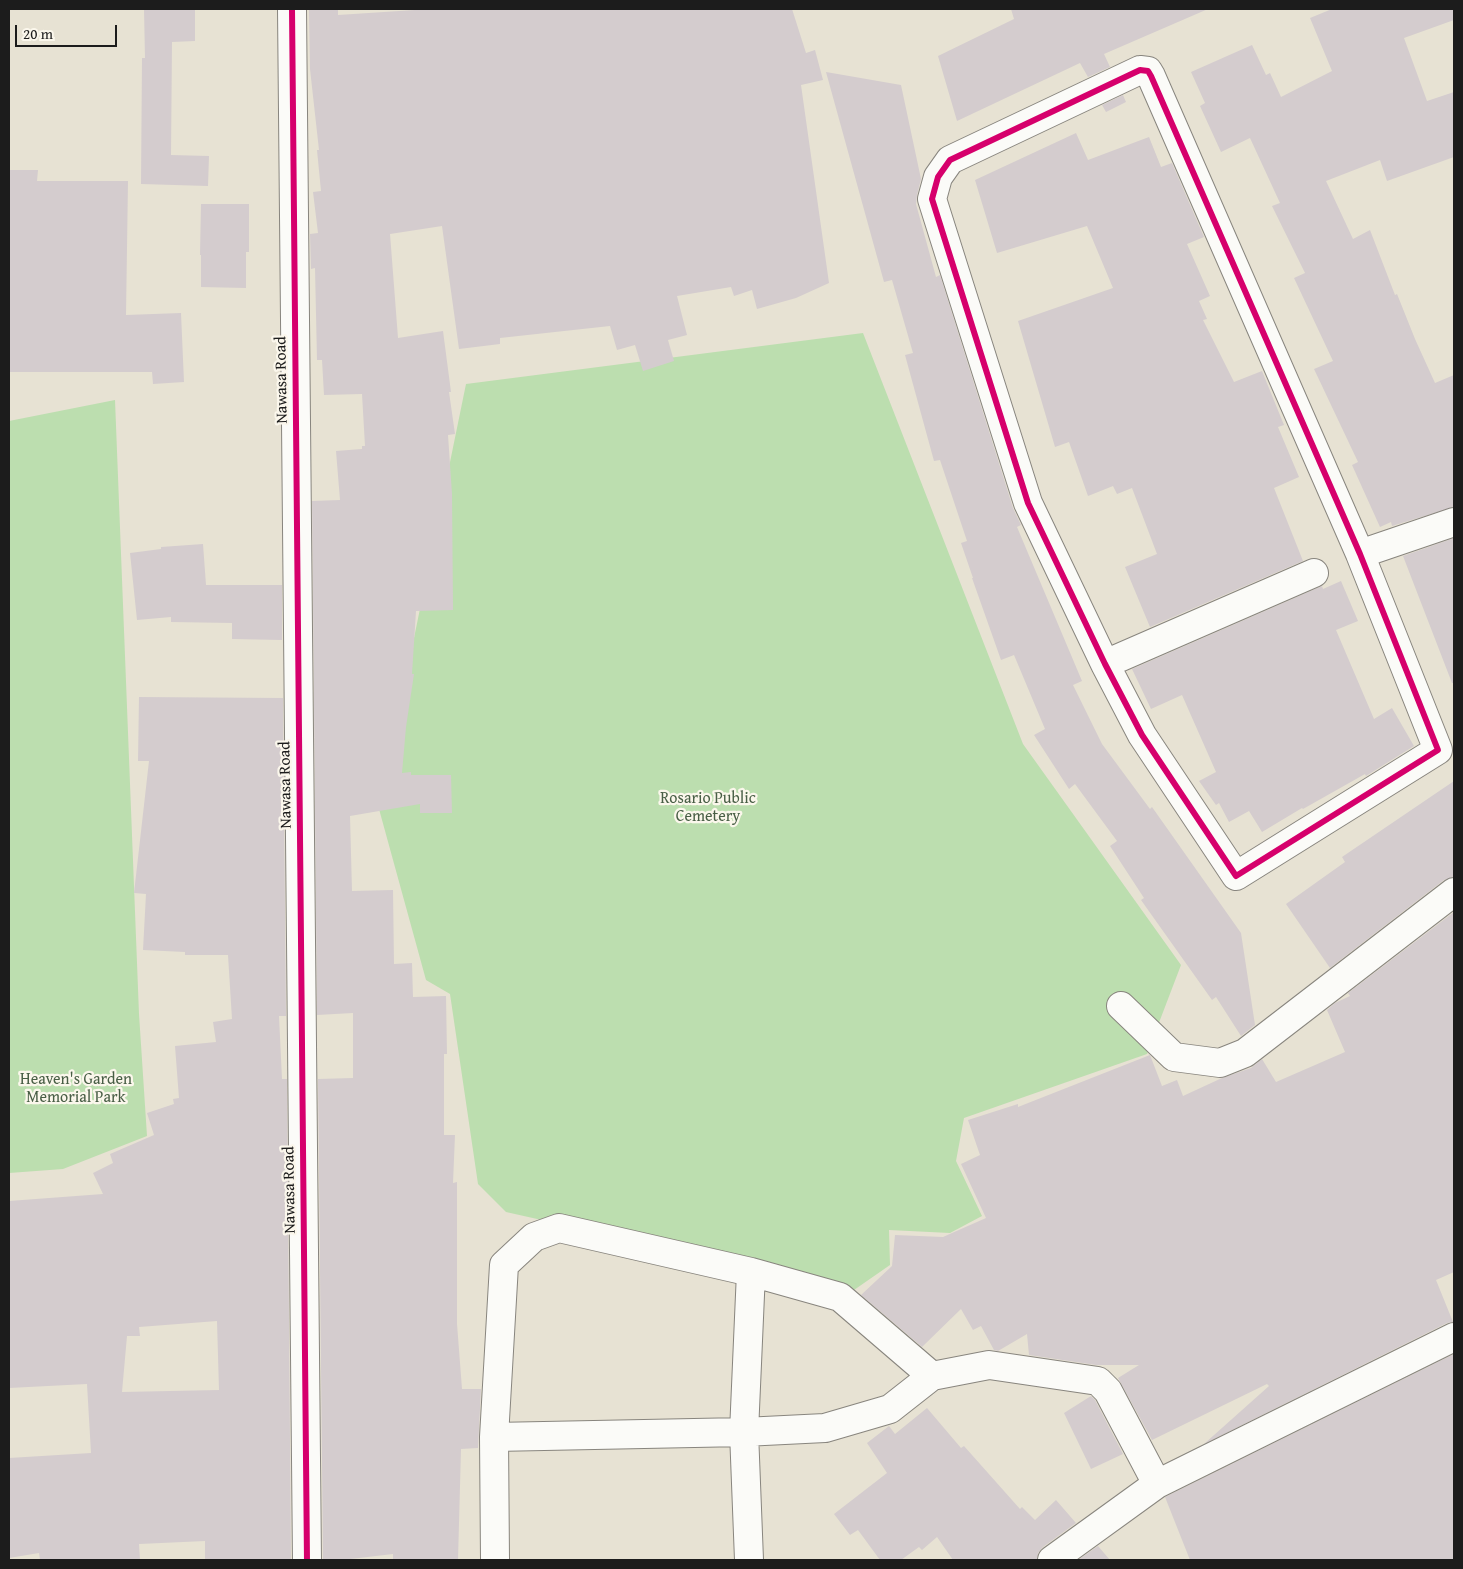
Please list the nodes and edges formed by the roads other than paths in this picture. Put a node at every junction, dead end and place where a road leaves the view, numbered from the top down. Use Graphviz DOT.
graph roads {
  1 [pos="292,9"];
  2 [pos="1454,522"];
  3 [pos="1360,554"];
  4 [pos="1314,573"];
  5 [pos="1105,664"];
  6 [pos="1454,892"];
  7 [pos="1121,1006"];
  8 [pos="751,1272"];
  9 [pos="1454,1338"];
  10 [pos="932,1376"];
  11 [pos="744,1432"];
  12 [pos="494,1437"];
  13 [pos="1157,1484"];
  14 [pos="307,1560"];
  15 [pos="495,1560"];
  16 [pos="749,1560"];
  17 [pos="1052,1560"];
  1 -- 14 [label="street, Nawasa Road"];
  2 -- 3 [label="street"];
  3 -- 5 [label="street"];
  3 -- 5 [label="street"];
  4 -- 5 [label="street"];
  6 -- 7 [label="street"];
  8 -- 10 [label="street"];
  8 -- 11 [label="street"];
  8 -- 12 [label="street"];
  9 -- 13 [label="street"];
  10 -- 11 [label="street"];
  10 -- 13 [label="street"];
  11 -- 12 [label="street"];
  11 -- 16 [label="street"];
  12 -- 15 [label="street"];
  13 -- 17 [label="street"];
}
